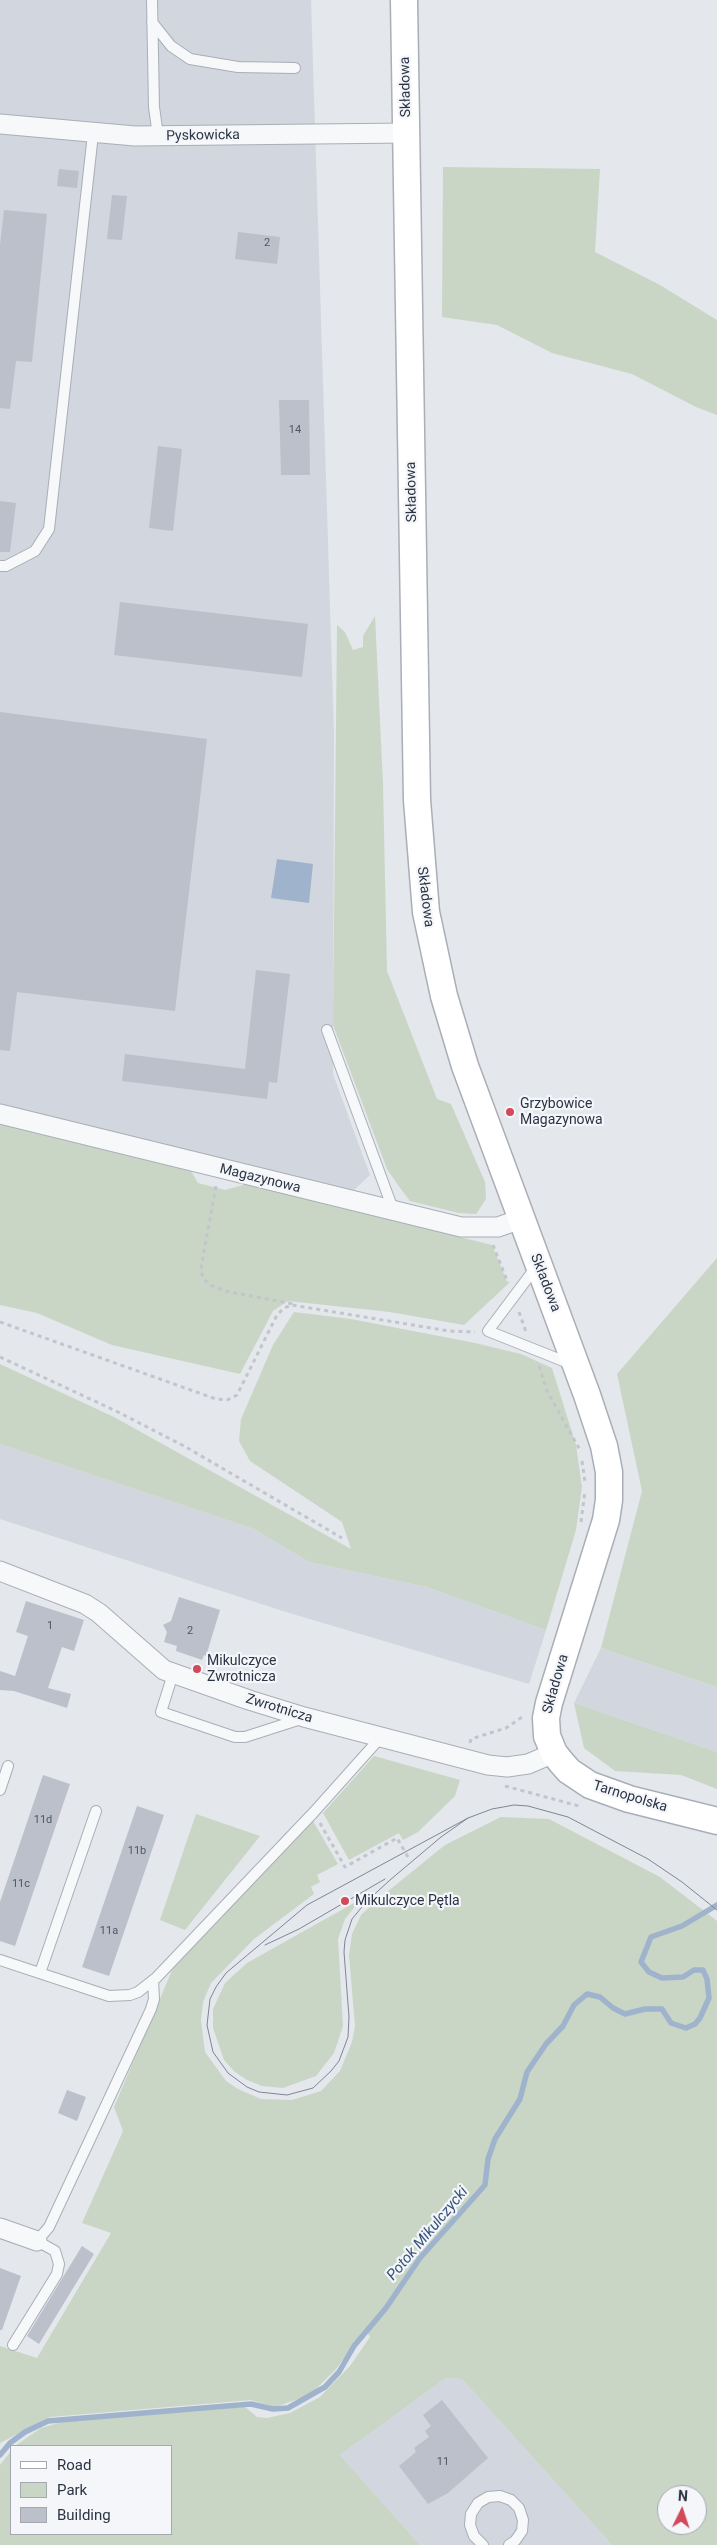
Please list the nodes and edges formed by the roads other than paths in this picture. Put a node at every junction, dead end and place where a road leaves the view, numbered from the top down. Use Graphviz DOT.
graph roads {
  1 [pos="152,0"];
  2 [pos="404,0"];
  3 [pos="152,22"];
  4 [pos="295,68"];
  5 [pos="0,124"];
  6 [pos="406,133"];
  7 [pos="93,134"];
  8 [pos="158,136"];
  9 [pos="0,566"];
  10 [pos="327,1030"];
  11 [pos="0,1114"];
  12 [pos="394,1212"];
  13 [pos="521,1219"];
  14 [pos="538,1265"];
  15 [pos="577,1367"];
  16 [pos="0,1571"];
  17 [pos="174,1674"];
  18 [pos="304,1717"];
  19 [pos="380,1737"];
  20 [pos="554,1753"];
  21 [pos="8,1766"];
  22 [pos="0,1790"];
  23 [pos="96,1811"];
  24 [pos="717,1821"];
  25 [pos="0,1960"];
  26 [pos="40,1973"];
  27 [pos="154,1980"];
  28 [pos="0,2228"];
  29 [pos="37,2241"];
  30 [pos="13,2345"];
  31 [pos="514,2544"];
  32 [pos="483,2545"];
  1 -- 3 [label="lane"];
  2 -- 6 [label="main road, Składowa"];
  3 -- 4 [label="lane"];
  3 -- 8 [label="lane"];
  5 -- 7 [label="street, Pyskowicka"];
  6 -- 8 [label="street, Pyskowicka"];
  6 -- 13 [label="main road, Składowa"];
  7 -- 8 [label="street, Pyskowicka"];
  7 -- 9 [label="lane"];
  10 -- 12 [label="lane"];
  11 -- 12 [label="street, Magazynowa"];
  12 -- 13 [label="street, Magazynowa"];
  13 -- 14 [label="main road, Składowa"];
  14 -- 15 [label="main road, Składowa"];
  14 -- 15 [label="lane"];
  15 -- 20 [label="main road, Składowa"];
  16 -- 17 [label="street, Zwrotnicza"];
  17 -- 18 [label="street, Zwrotnicza"];
  17 -- 18 [label="lane"];
  18 -- 19 [label="street, Zwrotnicza"];
  19 -- 20 [label="street, Zwrotnicza"];
  19 -- 27 [label="lane"];
  20 -- 24 [label="main road, Tarnopolska"];
  21 -- 22 [label="lane"];
  23 -- 26 [label="lane"];
  25 -- 26 [label="lane"];
  26 -- 27 [label="lane"];
  27 -- 29 [label="lane"];
  28 -- 29 [label="street"];
  29 -- 30 [label="lane"];
  31 -- 32 [label="lane"];
}
